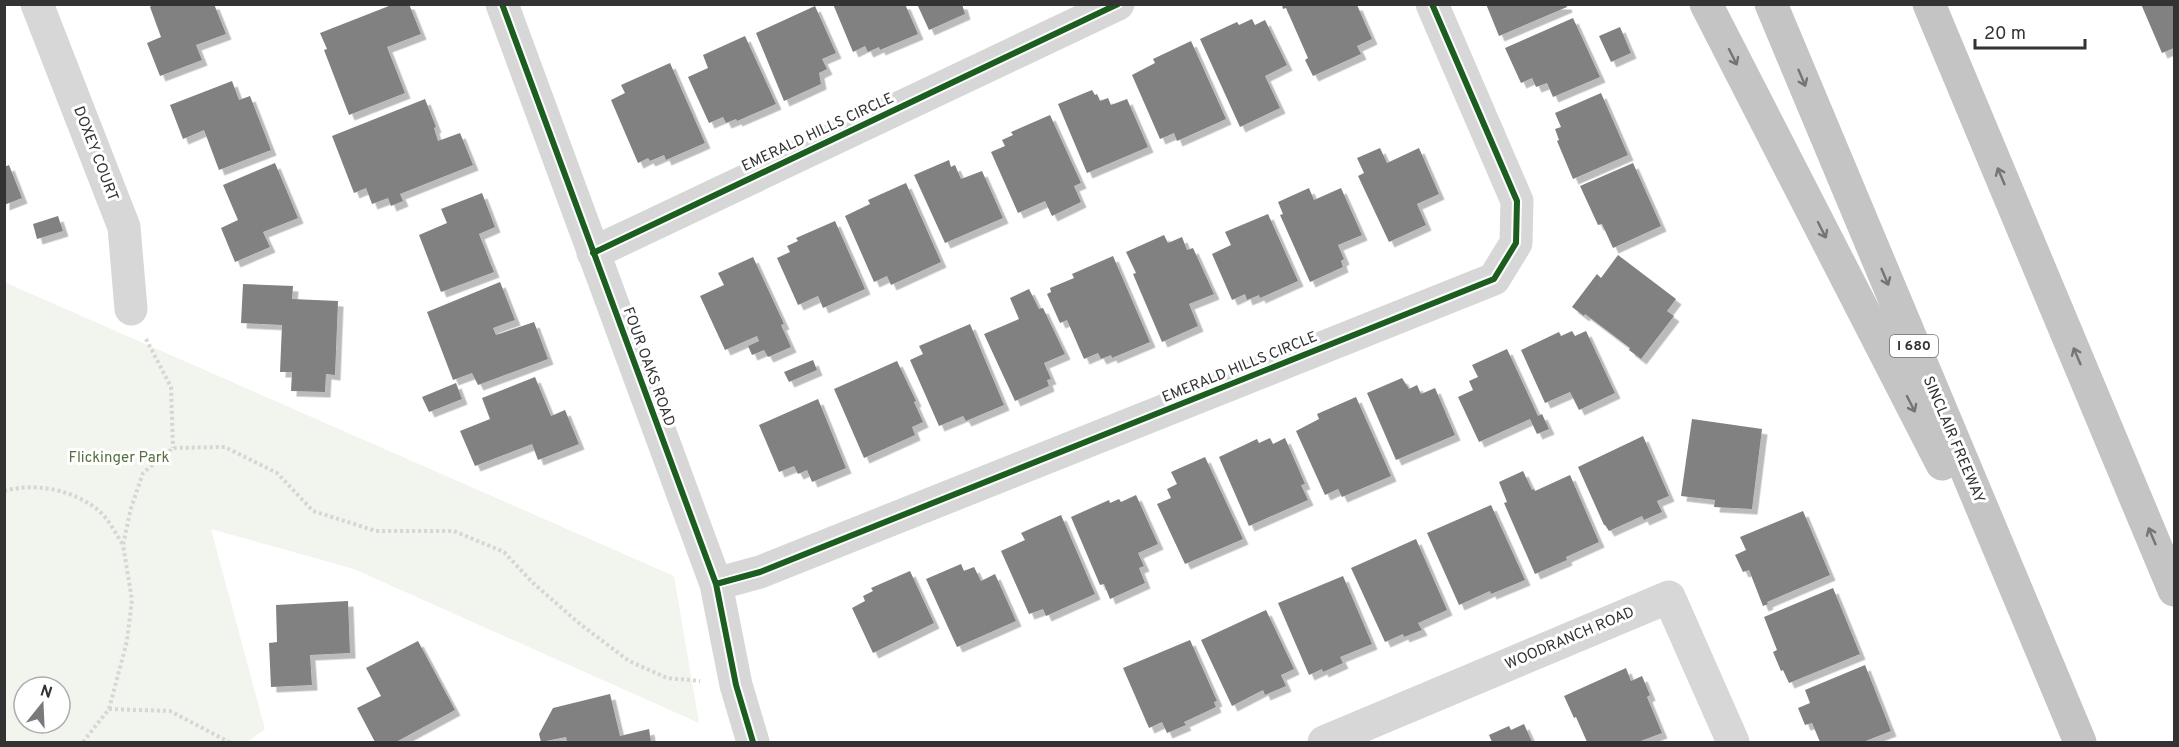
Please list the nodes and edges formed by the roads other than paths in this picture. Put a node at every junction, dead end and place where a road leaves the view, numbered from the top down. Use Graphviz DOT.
graph roads {
  1 [pos="37,4"];
  2 [pos="502,4"];
  3 [pos="1118,4"];
  4 [pos="1432,4"];
  5 [pos="1706,4"];
  6 [pos="1771,4"];
  7 [pos="1929,4"];
  8 [pos="593,253"];
  9 [pos="131,309"];
  10 [pos="716,584"];
  11 [pos="2175,590"];
  12 [pos="2056,688"];
  13 [pos="753,742"];
  14 [pos="1324,742"];
  15 [pos="1733,742"];
  16 [pos="2080,742"];
  1 -- 9 [label="street, DOXEY COURT"];
  2 -- 8 [label="street, FOUR OAKS ROAD"];
  3 -- 8 [label="street, EMERALD HILLS CIRCLE"];
  4 -- 10 [label="street, EMERALD HILLS CIRCLE"];
  5 -- 12 [label="highway, one-way"];
  6 -- 12 [label="highway, SINCLAIR FREEWAY / I 680, one-way"];
  11 -- 7 [label="highway, one-way"];
  8 -- 10 [label="street, FOUR OAKS ROAD"];
  10 -- 13 [label="street, FOUR OAKS ROAD"];
  12 -- 16 [label="highway, SINCLAIR FREEWAY / I 680"];
  14 -- 15 [label="street, WOODRANCH ROAD"];
}
